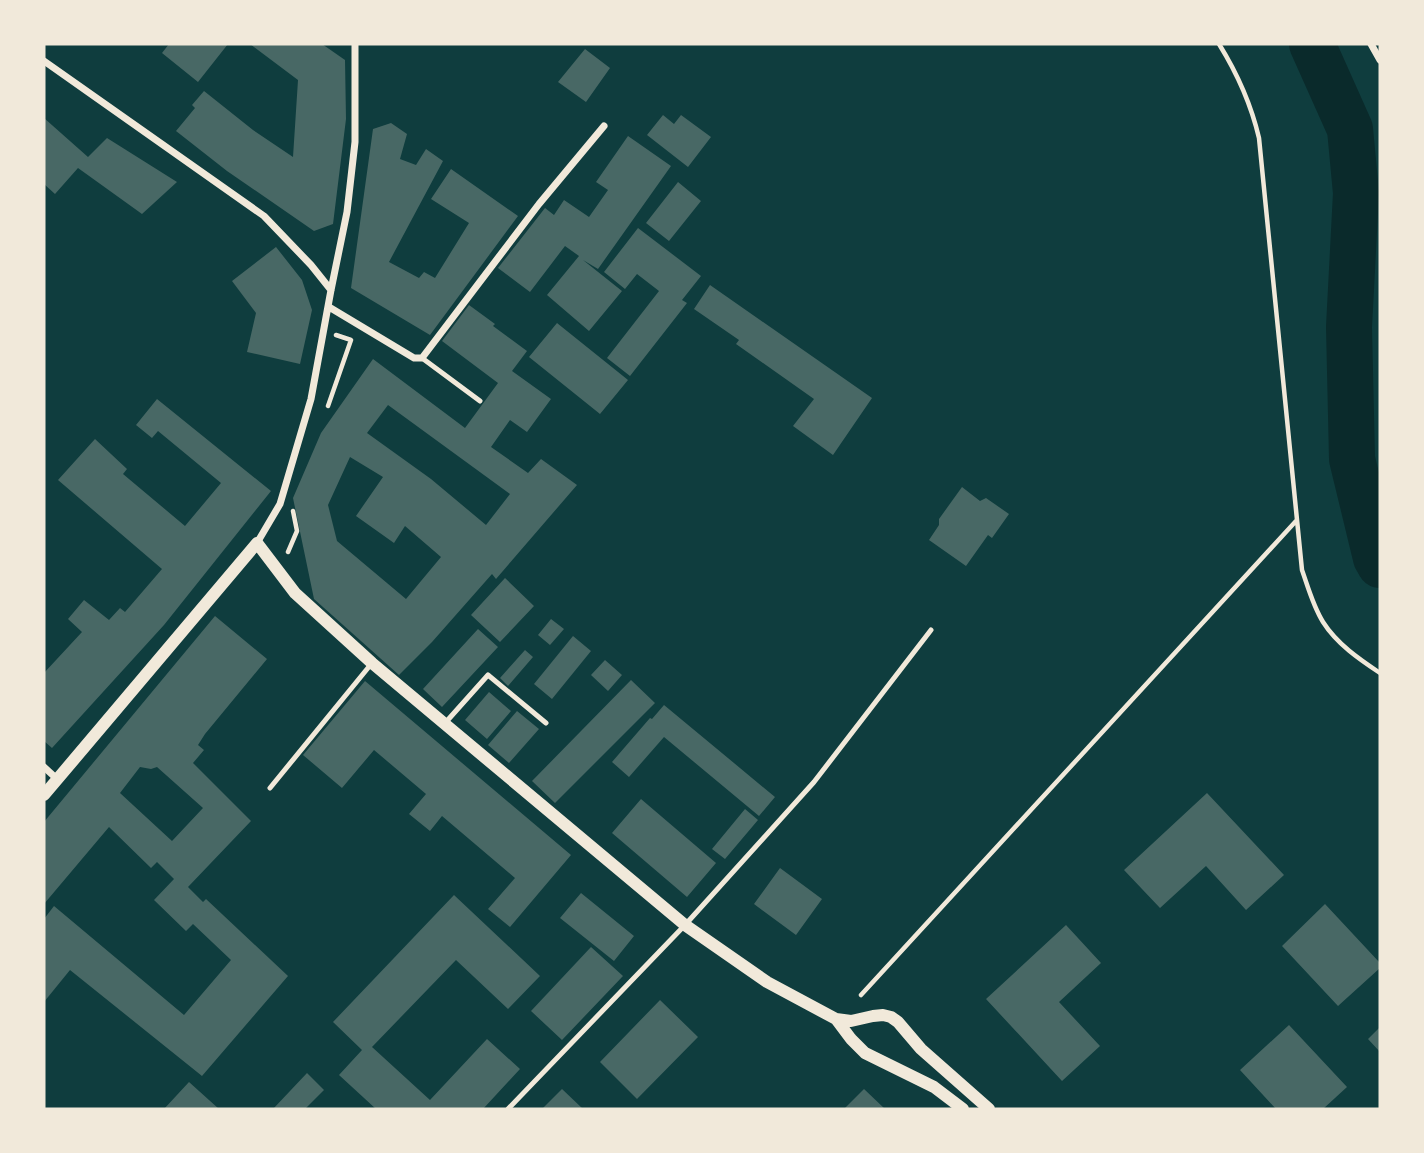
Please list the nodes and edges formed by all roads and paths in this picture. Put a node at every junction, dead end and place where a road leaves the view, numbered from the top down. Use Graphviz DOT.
graph roads {
  1 [pos="355,44"];
  2 [pos="1219,44"];
  3 [pos="1371,44"];
  4 [pos="1380,60"];
  5 [pos="44,61"];
  6 [pos="604,126"];
  7 [pos="331,290"];
  8 [pos="329,307"];
  9 [pos="418,358"];
  10 [pos="480,401"];
  11 [pos="1296,521"];
  12 [pos="257,543"];
  13 [pos="931,630"];
  14 [pos="372,663"];
  15 [pos="1380,673"];
  16 [pos="546,723"];
  17 [pos="443,724"];
  18 [pos="44,767"];
  19 [pos="57,779"];
  20 [pos="270,788"];
  21 [pos="44,795"];
  22 [pos="685,925"];
  23 [pos="861,995"];
  24 [pos="836,1018"];
  25 [pos="508,1109"];
  26 [pos="963,1109"];
  27 [pos="989,1109"];
  1 -- 7 [label="street"];
  2 -- 11 [label="path"];
  3 -- 4 [label="street"];
  5 -- 7 [label="street"];
  6 -- 9 [label="street"];
  7 -- 8 [label="street"];
  8 -- 9 [label="street"];
  8 -- 12 [label="street"];
  9 -- 10 [label="lane"];
  11 -- 15 [label="path"];
  11 -- 23 [label="path"];
  12 -- 14 [label="street"];
  12 -- 19 [label="street"];
  13 -- 22 [label="lane"];
  14 -- 17 [label="street"];
  14 -- 20 [label="lane"];
  16 -- 17 [label="lane"];
  17 -- 22 [label="street"];
  18 -- 19 [label="street"];
  19 -- 21 [label="street"];
  22 -- 24 [label="street"];
  22 -- 25 [label="lane"];
  24 -- 26 [label="street"];
  24 -- 27 [label="street"];
}
